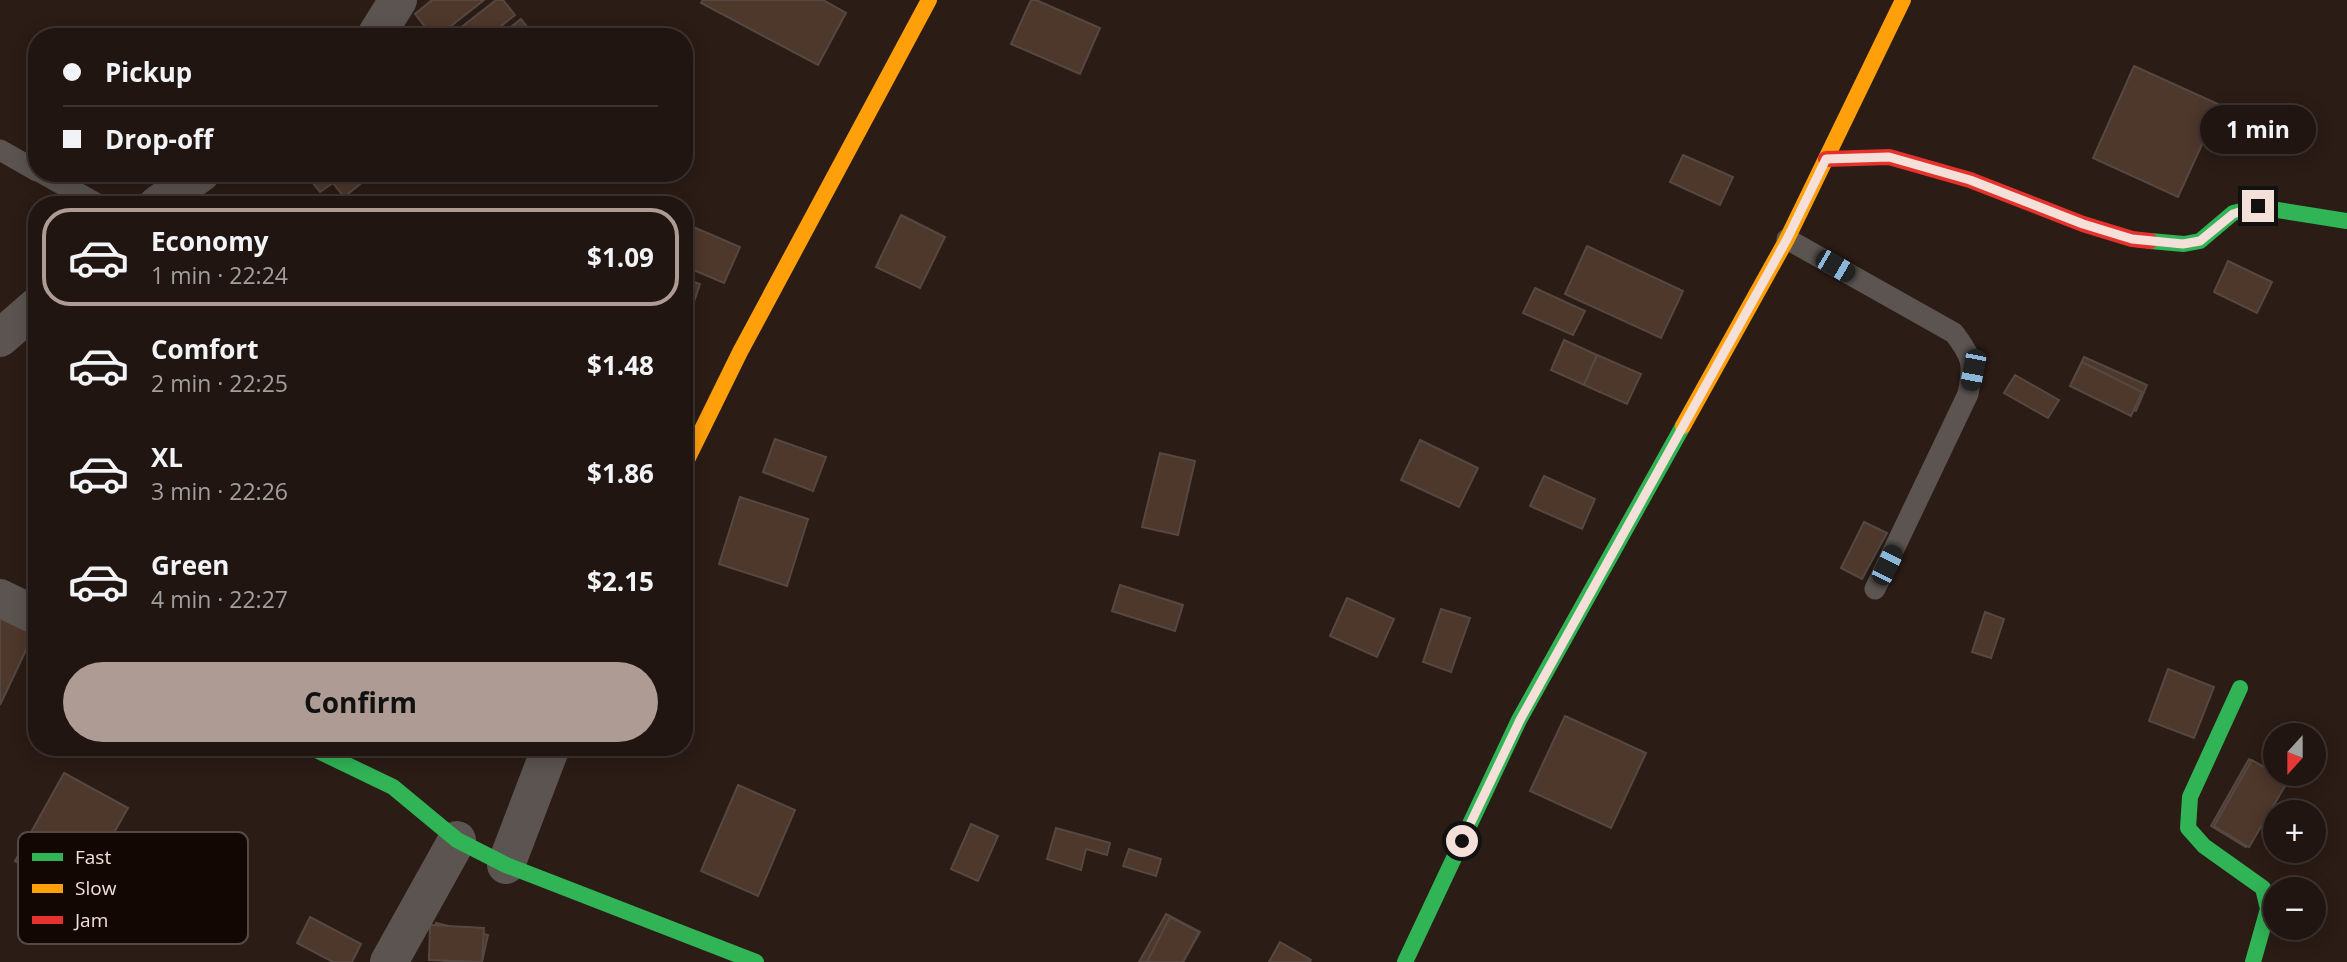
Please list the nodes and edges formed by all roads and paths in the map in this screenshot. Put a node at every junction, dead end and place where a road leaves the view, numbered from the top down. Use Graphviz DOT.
graph roads {
  1 [pos="398,0"];
  2 [pos="929,0"];
  3 [pos="1903,0"];
  4 [pos="381,28"];
  5 [pos="0,150"];
  6 [pos="1826,159"];
  7 [pos="28,165"];
  8 [pos="58,182"];
  9 [pos="189,182"];
  10 [pos="83,196"];
  11 [pos="169,196"];
  12 [pos="2347,221"];
  13 [pos="1787,239"];
  14 [pos="28,314"];
  15 [pos="0,338"];
  16 [pos="693,448"];
  17 [pos="1875,589"];
  18 [pos="0,598"];
  19 [pos="28,612"];
  20 [pos="2240,688"];
  21 [pos="329,756"];
  22 [pos="548,756"];
  23 [pos="457,840"];
  24 [pos="506,865"];
  25 [pos="390,962"];
  26 [pos="756,962"];
  27 [pos="1405,962"];
  28 [pos="2253,962"];
  1 -- 4 [label="street"];
  2 -- 16 [label="street"];
  3 -- 6 [label="street"];
  5 -- 7 [label="lane"];
  6 -- 12 [label="street"];
  6 -- 13 [label="street"];
  8 -- 10 [label="lane"];
  9 -- 11 [label="street"];
  13 -- 17 [label="lane"];
  13 -- 27 [label="street"];
  14 -- 15 [label="street"];
  18 -- 19 [label="street"];
  20 -- 28 [label="street"];
  21 -- 23 [label="street"];
  22 -- 24 [label="street"];
  23 -- 24 [label="street"];
  23 -- 25 [label="street"];
  24 -- 26 [label="street"];
}
